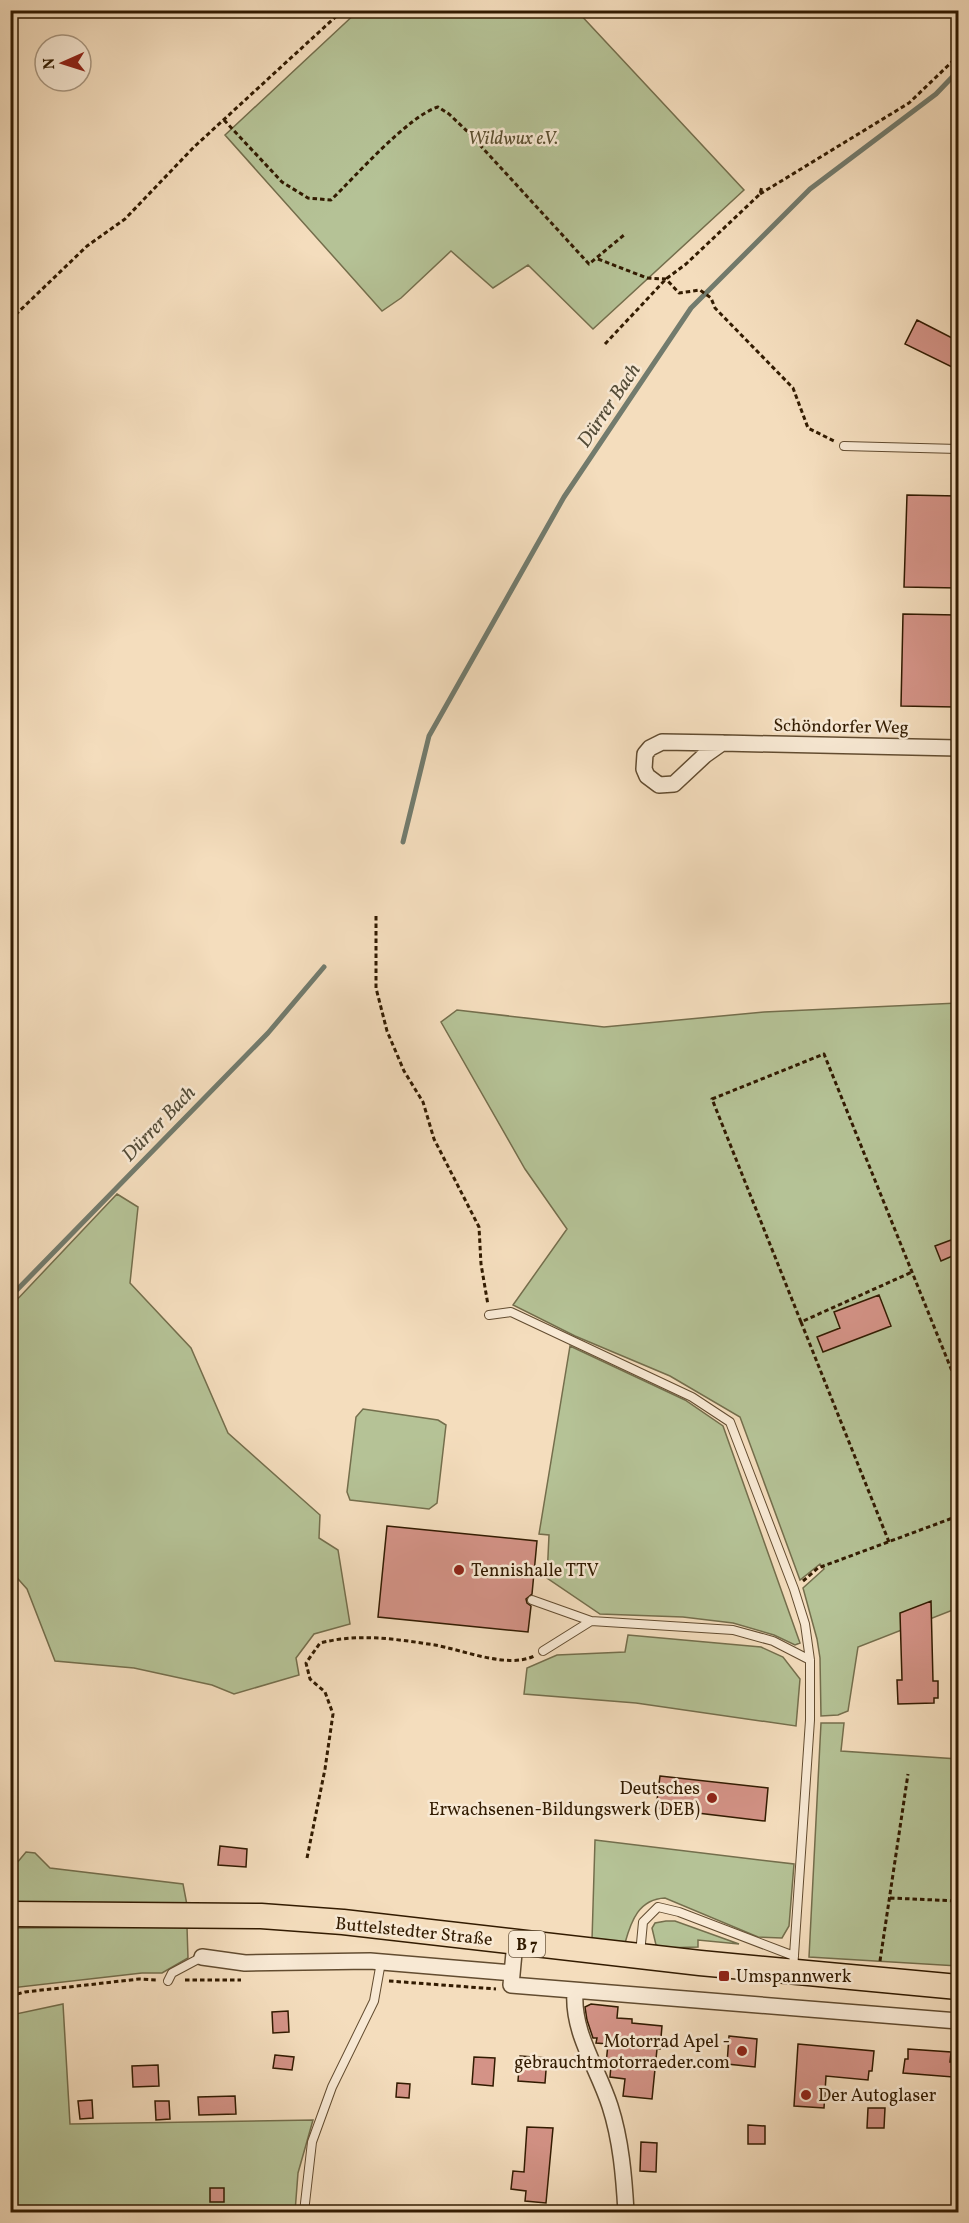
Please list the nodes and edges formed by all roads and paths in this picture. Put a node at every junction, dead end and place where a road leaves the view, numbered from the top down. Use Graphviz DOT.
graph roads {
  1 [pos="343,10"];
  2 [pos="958,56"];
  3 [pos="224,120"];
  4 [pos="762,186"];
  5 [pos="760,194"];
  6 [pos="624,235"];
  7 [pos="598,259"];
  8 [pos="666,279"];
  9 [pos="10,320"];
  10 [pos="605,345"];
  11 [pos="844,446"];
  12 [pos="958,449"];
  13 [pos="722,743"];
  14 [pos="958,748"];
  15 [pos="376,916"];
  16 [pos="912,1272"];
  17 [pos="489,1315"];
  18 [pos="801,1322"];
  19 [pos="958,1386"];
  20 [pos="958,1516"];
  21 [pos="889,1542"];
  22 [pos="794,1589"];
  23 [pos="532,1600"];
  24 [pos="591,1621"];
  25 [pos="543,1651"];
  26 [pos="810,1660"];
  27 [pos="908,1774"];
  28 [pos="307,1858"];
  29 [pos="890,1898"];
  30 [pos="958,1901"];
  31 [pos="10,1914"];
  32 [pos="515,1942"];
  33 [pos="640,1956"];
  34 [pos="202,1958"];
  35 [pos="381,1962"];
  36 [pos="793,1964"];
  37 [pos="880,1966"];
  38 [pos="250,1979"];
  39 [pos="512,1979"];
  40 [pos="378,1980"];
  41 [pos="168,1981"];
  42 [pos="958,1987"];
  43 [pos="575,1992"];
  44 [pos="10,1996"];
  45 [pos="958,2021"];
  46 [pos="304,2212"];
  47 [pos="626,2212"];
  1 -- 3 [label="path"];
  2 -- 5 [label="path"];
  3 -- 7 [label="path"];
  3 -- 9 [label="path"];
  4 -- 5 [label="path"];
  5 -- 8 [label="path"];
  6 -- 7 [label="path"];
  7 -- 8 [label="path"];
  8 -- 10 [label="path"];
  8 -- 11 [label="path"];
  11 -- 12 [label="lane"];
  13 -- 13 [label="street, Schöndorfer Weg"];
  13 -- 14 [label="street, Schöndorfer Weg"];
  15 -- 17 [label="path"];
  16 -- 18 [label="path"];
  16 -- 18 [label="path"];
  16 -- 19 [label="path"];
  17 -- 22 [label="lane"];
  18 -- 21 [label="path"];
  20 -- 21 [label="path"];
  21 -- 22 [label="path"];
  22 -- 26 [label="lane"];
  23 -- 24 [label="lane"];
  24 -- 25 [label="lane"];
  24 -- 26 [label="lane"];
  25 -- 28 [label="path"];
  26 -- 36 [label="lane"];
  27 -- 29 [label="path"];
  29 -- 30 [label="path"];
  29 -- 37 [label="path"];
  31 -- 32 [label="main road, Buttelstedter Straße / B 7"];
  32 -- 33 [label="main road, Buttelstedter Straße / B 7"];
  32 -- 39 [label="street"];
  33 -- 36 [label="main road, Buttelstedter Straße / B 7"];
  33 -- 36 [label="lane"];
  34 -- 35 [label="street, Buttelstedter Straße"];
  34 -- 41 [label="lane"];
  35 -- 39 [label="street, Buttelstedter Straße"];
  35 -- 40 [label="lane"];
  36 -- 42 [label="main road, Buttelstedter Straße / B 7"];
  38 -- 41 [label="path"];
  39 -- 40 [label="path"];
  39 -- 43 [label="street, Buttelstedter Straße"];
  40 -- 46 [label="lane"];
  41 -- 44 [label="path"];
  43 -- 45 [label="street, Buttelstedter Straße"];
  43 -- 47 [label="street"];
}
